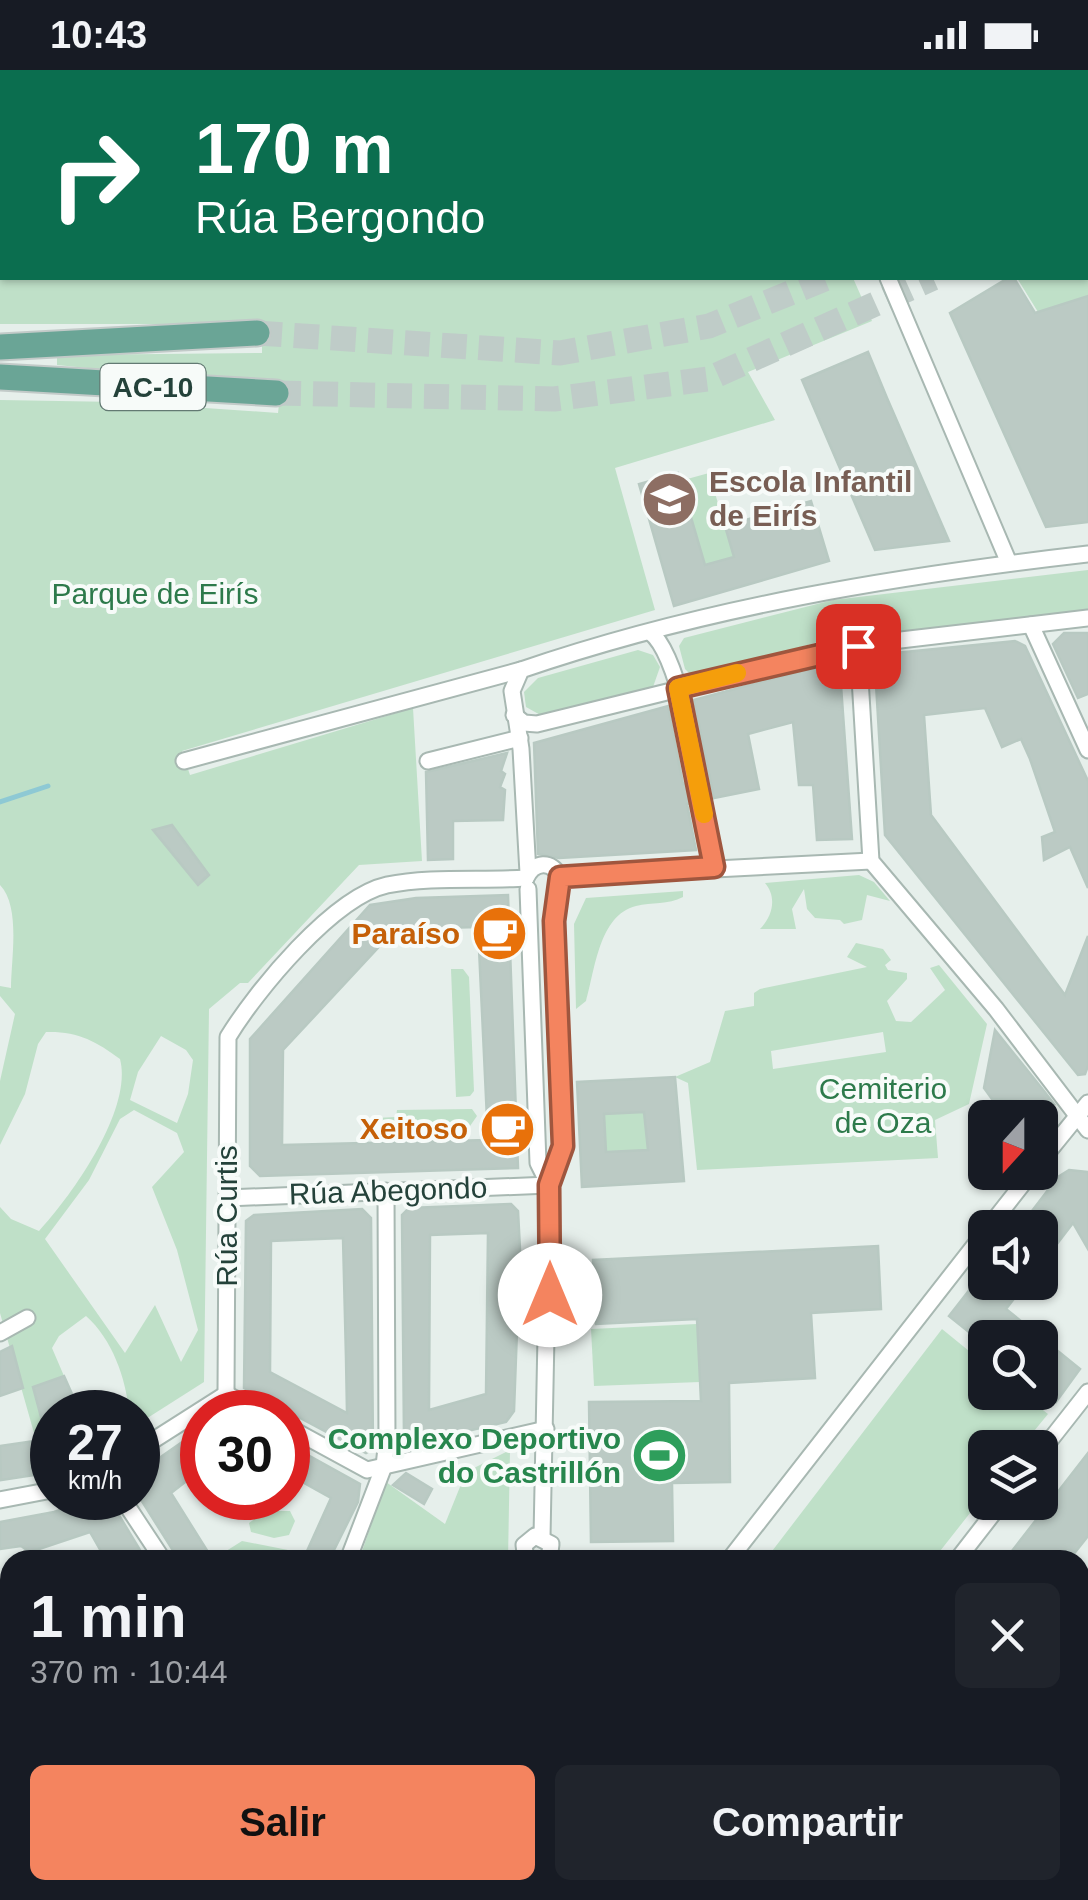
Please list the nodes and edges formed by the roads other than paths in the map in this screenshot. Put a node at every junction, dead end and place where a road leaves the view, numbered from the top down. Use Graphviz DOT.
graph roads {
  1 [pos="889,280"];
  2 [pos="258,333"];
  3 [pos="0,343"];
  4 [pos="0,379"];
  5 [pos="276,394"];
  6 [pos="1088,554"];
  7 [pos="1009,563"];
  8 [pos="1088,618"];
  9 [pos="1031,625"];
  10 [pos="650,632"];
  11 [pos="858,646"];
  12 [pos="522,670"];
  13 [pos="486,680"];
  14 [pos="678,688"];
  15 [pos="512,692"];
  16 [pos="514,715"];
  17 [pos="520,738"];
  18 [pos="1088,750"];
  19 [pos="184,761"];
  20 [pos="428,761"];
  21 [pos="871,861"];
  22 [pos="714,867"];
  23 [pos="527,880"];
  24 [pos="558,885"];
  25 [pos="1084,1109"];
  26 [pos="1088,1130"];
  27 [pos="1058,1140"];
  28 [pos="549,1185"];
  29 [pos="386,1190"];
  30 [pos="1018,1190"];
  31 [pos="227,1198"];
  32 [pos="1003,1210"];
  33 [pos="968,1254"];
  34 [pos="27,1318"];
  35 [pos="0,1333"];
  36 [pos="226,1390"];
  37 [pos="1088,1392"];
  38 [pos="546,1429"];
  39 [pos="1058,1430"];
  40 [pos="310,1439"];
  41 [pos="384,1466"];
  42 [pos="30,1494"];
  43 [pos="0,1500"];
  44 [pos="137,1520"];
  45 [pos="988,1520"];
  46 [pos="542,1536"];
  47 [pos="156,1550"];
  48 [pos="352,1550"];
  49 [pos="523,1550"];
  50 [pos="551,1550"];
  51 [pos="737,1550"];
  52 [pos="965,1550"];
  1 -- 7 [label="street"];
  2 -- 3 [label="main road, AC-10"];
  4 -- 5 [label="main road, AC-10"];
  6 -- 7 [label="street"];
  7 -- 10 [label="street"];
  8 -- 9 [label="street"];
  9 -- 11 [label="street"];
  9 -- 18 [label="street"];
  10 -- 12 [label="street"];
  10 -- 14 [label="street"];
  11 -- 14 [label="street"];
  11 -- 21 [label="street"];
  12 -- 13 [label="street"];
  12 -- 15 [label="street"];
  13 -- 15 [label="street"];
  13 -- 19 [label="street"];
  14 -- 16 [label="street"];
  14 -- 22 [label="street"];
  15 -- 16 [label="street"];
  16 -- 17 [label="street"];
  17 -- 20 [label="street"];
  17 -- 23 [label="street"];
  21 -- 22 [label="street"];
  21 -- 25 [label="street"];
  22 -- 24 [label="street"];
  23 -- 24 [label="street"];
  23 -- 24 [label="street"];
  23 -- 28 [label="street"];
  23 -- 31 [label="street, Rúa Curtis"];
  24 -- 28 [label="street"];
  25 -- 26 [label="street"];
  25 -- 27 [label="street"];
  28 -- 29 [label="street, Rúa Abegondo"];
  28 -- 38 [label="street"];
  29 -- 31 [label="street, Rúa Abegondo"];
  29 -- 41 [label="street"];
  30 -- 32 [label="street"];
  31 -- 36 [label="street, Rúa Curtis"];
  33 -- 51 [label="street"];
  34 -- 35 [label="street"];
  37 -- 39 [label="street"];
  38 -- 41 [label="street"];
  38 -- 46 [label="street"];
  40 -- 41 [label="street"];
  41 -- 48 [label="street"];
  42 -- 43 [label="street"];
  44 -- 47 [label="street"];
  45 -- 52 [label="street"];
  46 -- 49 [label="street"];
  46 -- 50 [label="street"];
}
